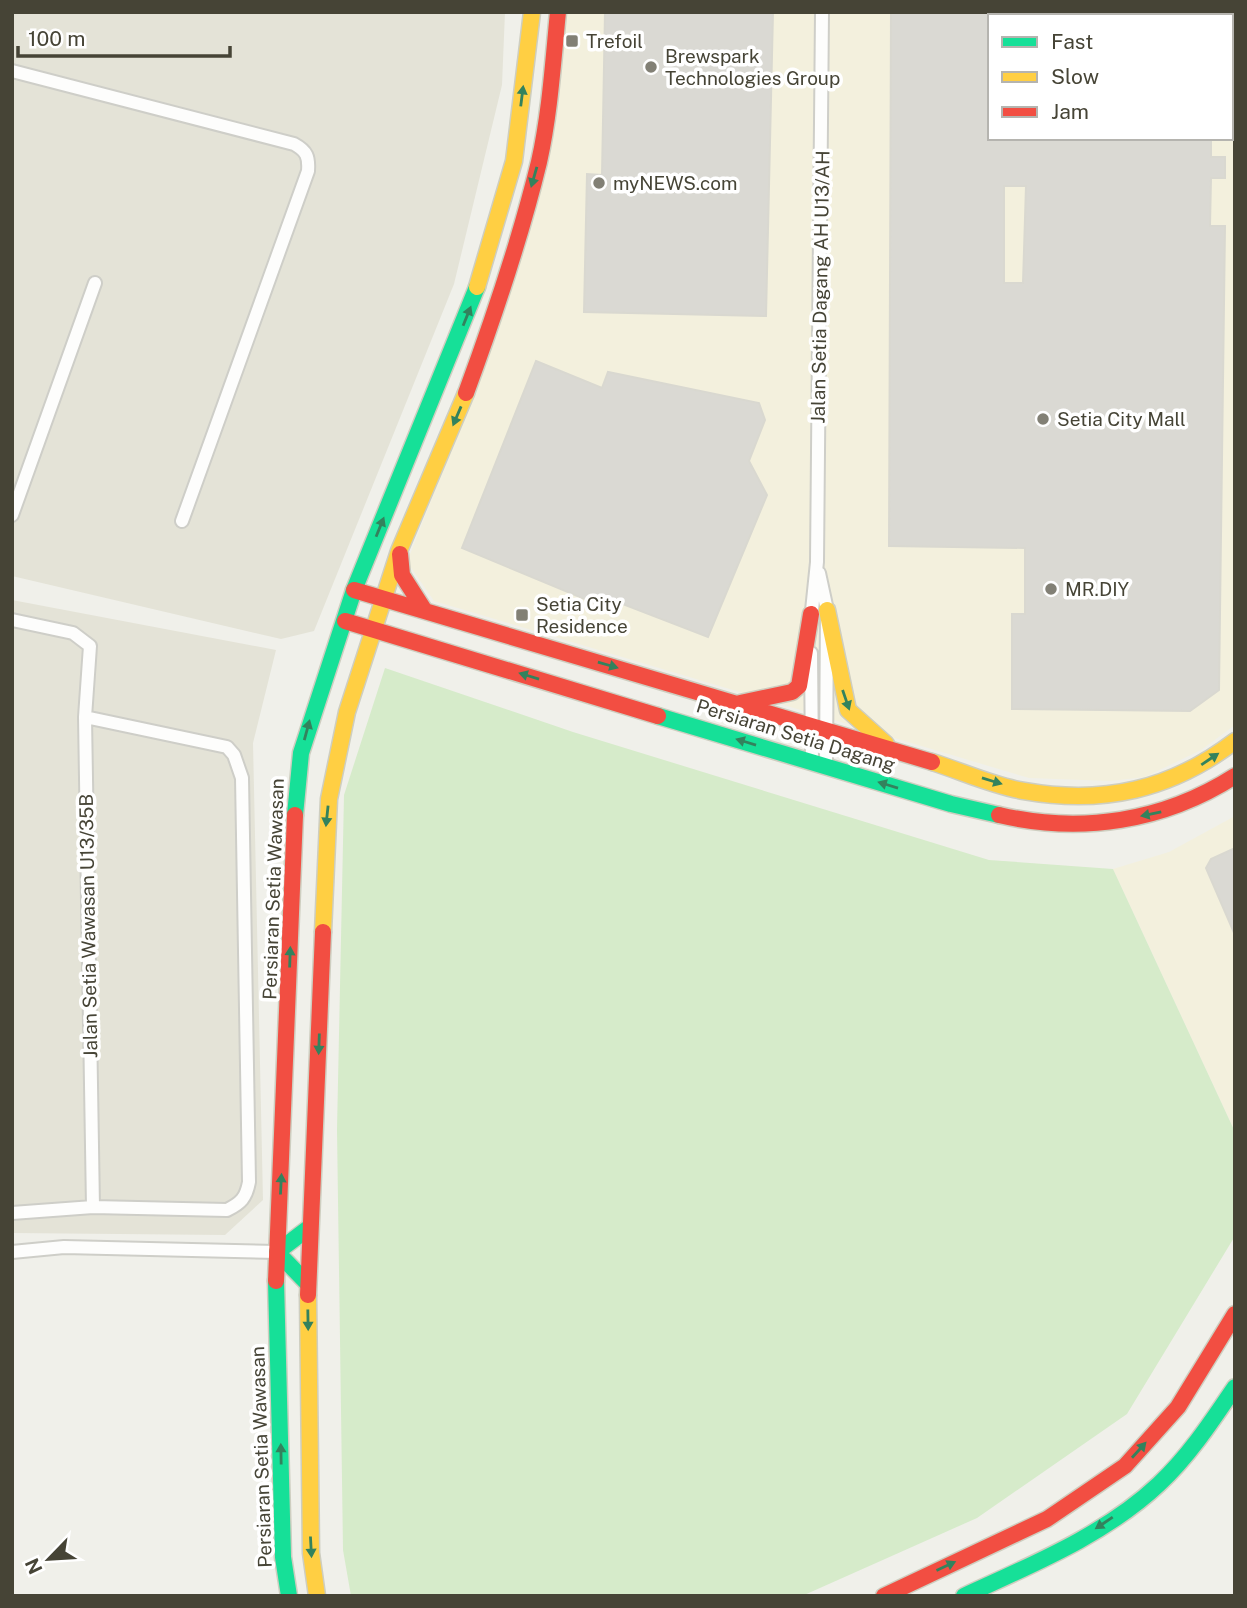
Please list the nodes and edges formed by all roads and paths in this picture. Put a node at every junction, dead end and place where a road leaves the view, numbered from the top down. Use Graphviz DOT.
graph roads {
  1 [pos="532,12"];
  2 [pos="558,12"];
  3 [pos="822,12"];
  4 [pos="12,71"];
  5 [pos="95,283"];
  6 [pos="12,515"];
  7 [pos="182,521"];
  8 [pos="399,551"];
  9 [pos="354,590"];
  10 [pos="383,600"];
  11 [pos="425,611"];
  12 [pos="819,612"];
  13 [pos="12,620"];
  14 [pos="345,621"];
  15 [pos="374,630"];
  16 [pos="411,641"];
  17 [pos="367,656"];
  18 [pos="737,704"];
  19 [pos="85,717"];
  20 [pos="819,728"];
  21 [pos="1235,741"];
  22 [pos="892,749"];
  23 [pos="819,764"];
  24 [pos="1235,776"];
  25 [pos="93,1207"];
  26 [pos="12,1213"];
  27 [pos="310,1227"];
  28 [pos="12,1252"];
  29 [pos="277,1252"];
  30 [pos="308,1284"];
  31 [pos="1235,1314"];
  32 [pos="1235,1387"];
  33 [pos="289,1596"];
  34 [pos="317,1596"];
  35 [pos="884,1596"];
  36 [pos="964,1596"];
  9 -- 1 [label="street, Persiaran Setia Wawasan, one-way"];
  2 -- 8 [label="street, one-way"];
  3 -- 12 [label="street, Jalan Setia Dagang AH U13/AH"];
  4 -- 7 [label="street"];
  5 -- 6 [label="street"];
  8 -- 10 [label="street"];
  8 -- 11 [label="street"];
  9 -- 10 [label="street, Persiaran Setia Dagang"];
  9 -- 14 [label="street, Persiaran Setia Wawasan"];
  10 -- 11 [label="street, Persiaran Setia Dagang"];
  10 -- 15 [label="street"];
  11 -- 18 [label="street, Persiaran Setia Dagang, one-way"];
  12 -- 18 [label="street"];
  12 -- 20 [label="street, Jalan Setia Dagang AH U13/AH"];
  12 -- 22 [label="street, one-way"];
  13 -- 19 [label="street, Jalan Setia Wawasan U13/35B"];
  14 -- 15 [label="street, Persiaran Setia Dagang"];
  29 -- 14 [label="street, Persiaran Setia Wawasan, one-way"];
  15 -- 16 [label="street, Persiaran Setia Dagang"];
  15 -- 17 [label="street"];
  16 -- 17 [label="street"];
  23 -- 16 [label="street, Persiaran Setia Dagang, one-way"];
  17 -- 27 [label="street, one-way"];
  18 -- 20 [label="street, Persiaran Setia Dagang"];
  19 -- 25 [label="street, Jalan Setia Wawasan U13/35B"];
  19 -- 25 [label="street"];
  20 -- 22 [label="street, Persiaran Setia Dagang"];
  20 -- 23 [label="street, Jalan Setia Dagang AH U13/AH"];
  22 -- 21 [label="street, Persiaran Setia Dagang, one-way"];
  24 -- 23 [label="street, Persiaran Setia Dagang, one-way"];
  25 -- 26 [label="street"];
  27 -- 29 [label="street"];
  27 -- 30 [label="street"];
  28 -- 29 [label="street"];
  29 -- 30 [label="street"];
  33 -- 29 [label="street, Persiaran Setia Wawasan, one-way"];
  30 -- 34 [label="street, one-way"];
  35 -- 31 [label="street, one-way"];
  32 -- 36 [label="street, one-way"];
}
